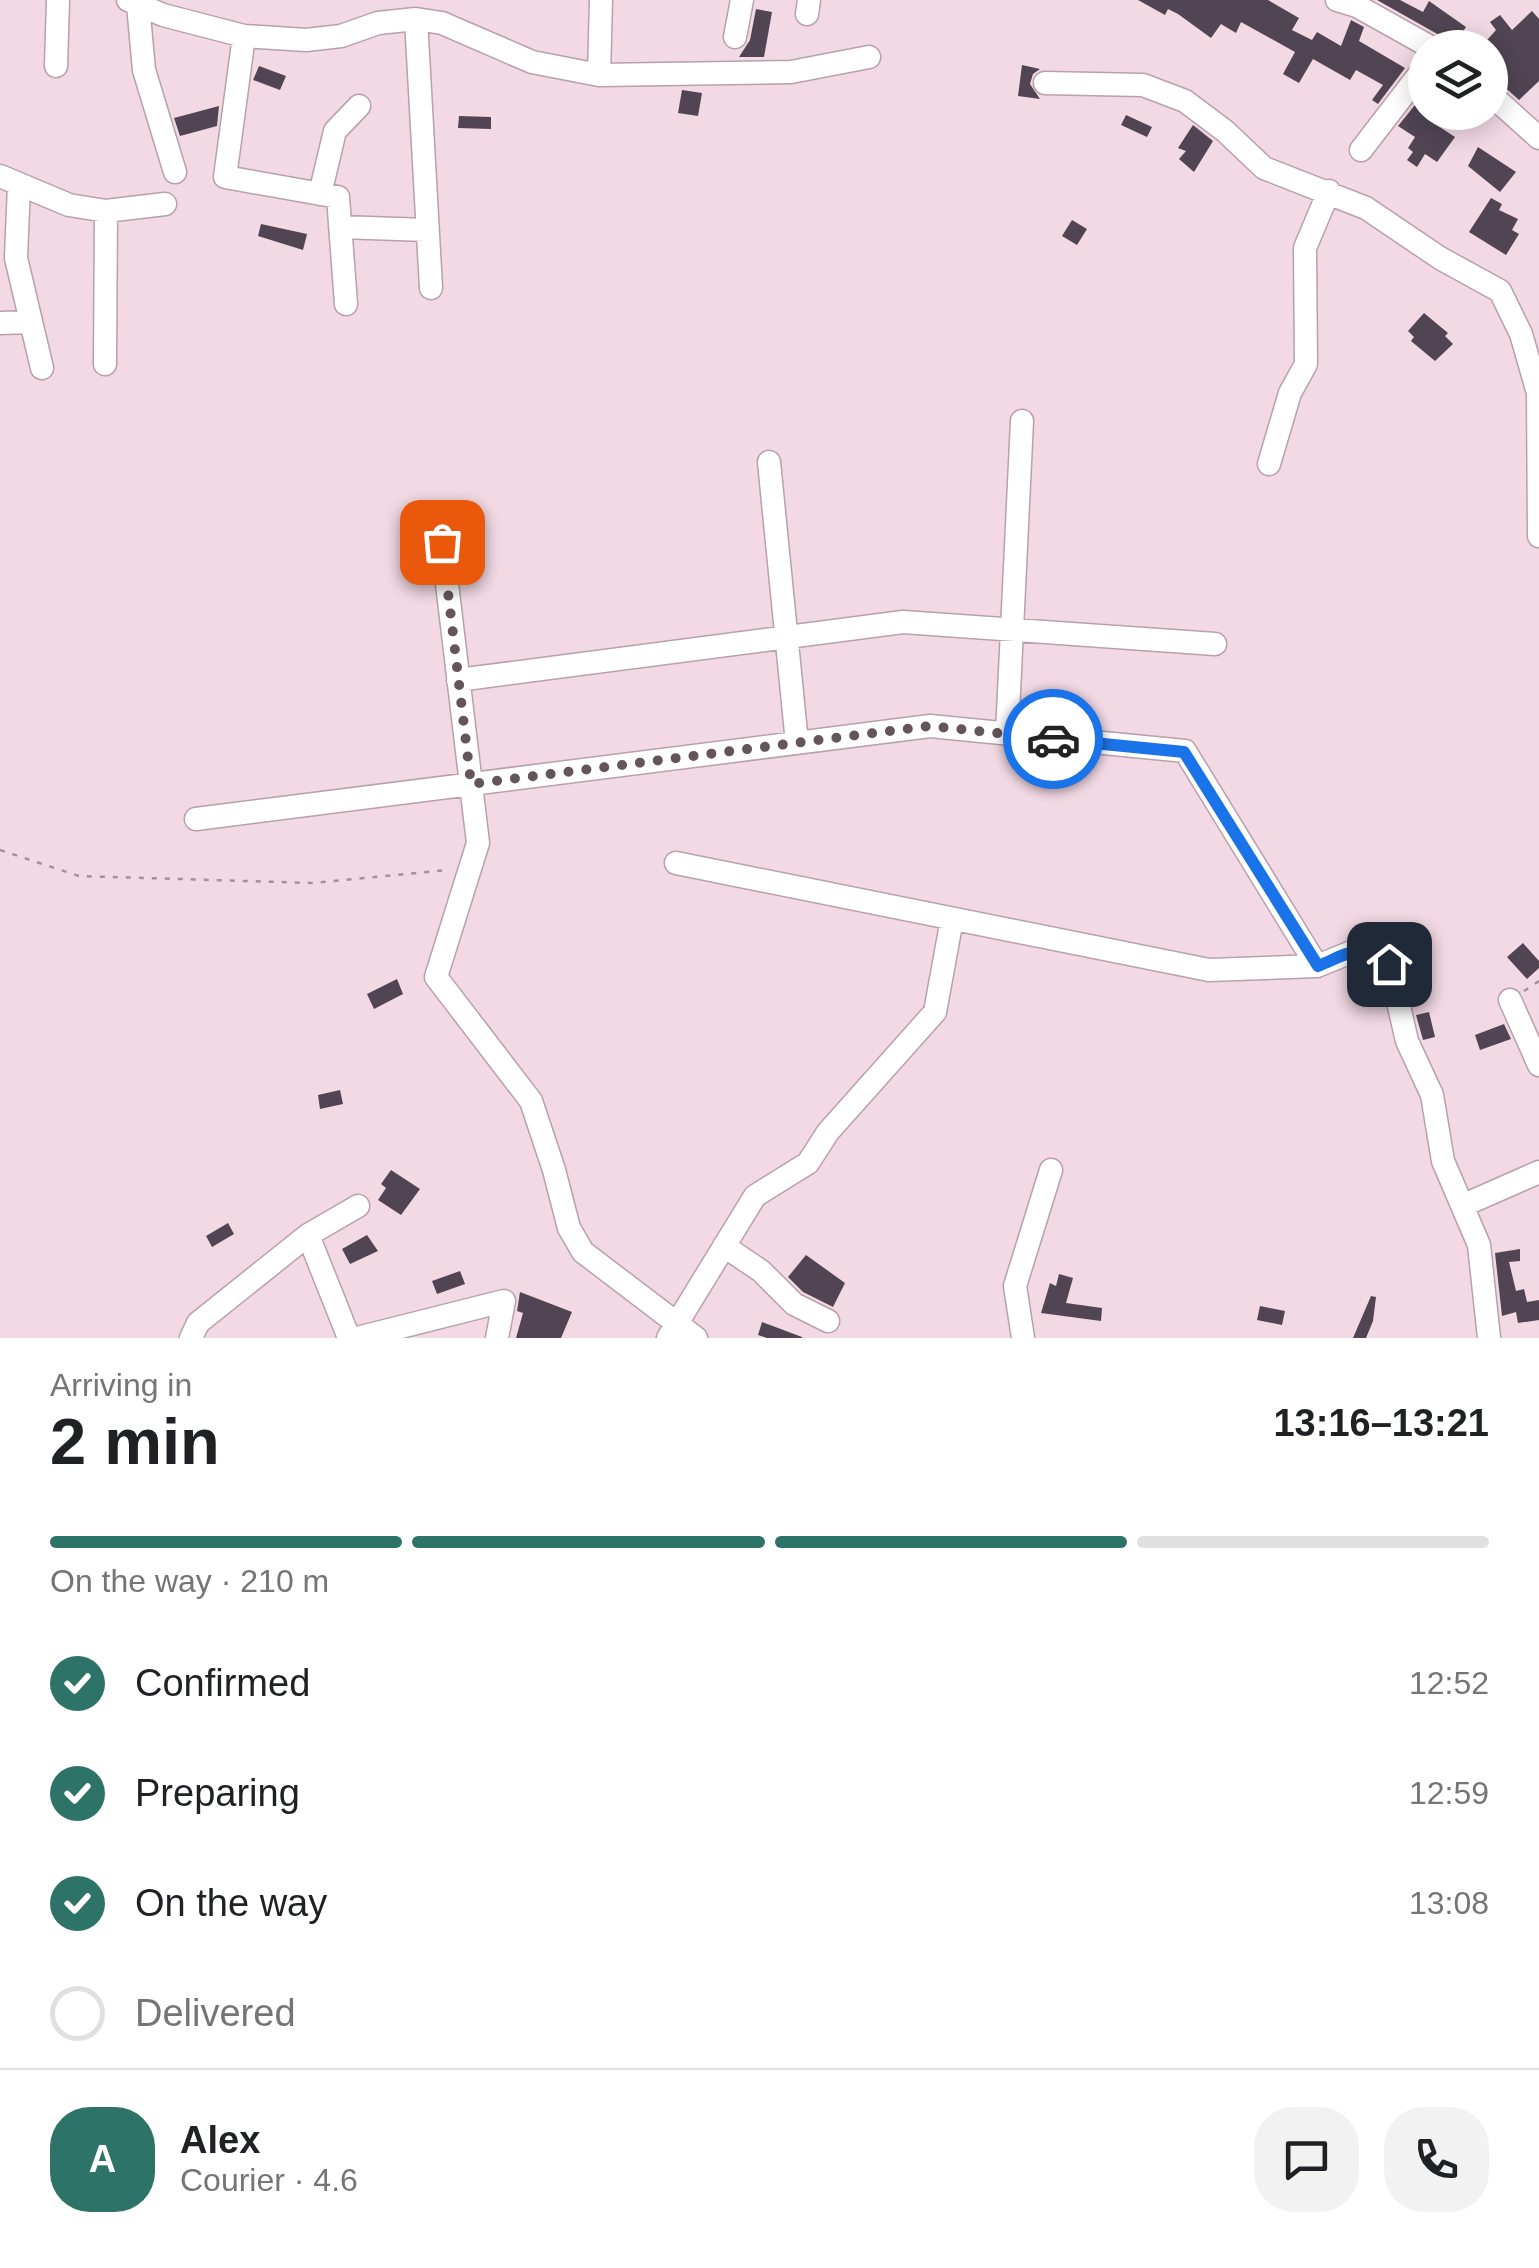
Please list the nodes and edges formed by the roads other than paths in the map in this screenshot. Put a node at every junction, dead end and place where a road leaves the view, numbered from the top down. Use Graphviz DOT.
graph roads {
  1 [pos="58,0"];
  2 [pos="602,0"];
  3 [pos="742,0"];
  4 [pos="133,2"];
  5 [pos="1352,2"];
  6 [pos="416,19"];
  7 [pos="1408,34"];
  8 [pos="244,36"];
  9 [pos="735,37"];
  10 [pos="868,57"];
  11 [pos="56,66"];
  12 [pos="600,75"];
  13 [pos="1045,82"];
  14 [pos="1408,89"];
  15 [pos="360,106"];
  16 [pos="1508,110"];
  17 [pos="1539,138"];
  18 [pos="1361,150"];
  19 [pos="175,172"];
  20 [pos="9,180"];
  21 [pos="1329,192"];
  22 [pos="320,194"];
  23 [pos="165,204"];
  24 [pos="106,211"];
  25 [pos="340,227"];
  26 [pos="427,230"];
  27 [pos="430,288"];
  28 [pos="346,304"];
  29 [pos="31,322"];
  30 [pos="0,323"];
  31 [pos="105,364"];
  32 [pos="42,368"];
  33 [pos="1022,421"];
  34 [pos="769,462"];
  35 [pos="1269,464"];
  36 [pos="1539,536"];
  37 [pos="442,542"];
  38 [pos="1012,630"];
  39 [pos="786,637"];
  40 [pos="1215,644"];
  41 [pos="458,680"];
  42 [pos="1007,734"];
  43 [pos="797,743"];
  44 [pos="471,784"];
  45 [pos="196,819"];
  46 [pos="676,863"];
  47 [pos="952,918"];
  48 [pos="1318,966"];
  49 [pos="1510,1000"];
  50 [pos="1539,1065"];
  51 [pos="1051,1170"];
  52 [pos="1539,1172"];
  53 [pos="1464,1205"];
  54 [pos="358,1206"];
  55 [pos="308,1236"];
  56 [pos="724,1246"];
  57 [pos="828,1320"];
  58 [pos="672,1330"];
  59 [pos="191,1338"];
  60 [pos="349,1338"];
  61 [pos="357,1338"];
  62 [pos="497,1338"];
  63 [pos="696,1338"];
  64 [pos="1023,1338"];
  65 [pos="1489,1338"];
  1 -- 11 [label="street"];
  2 -- 12 [label="street"];
  3 -- 9 [label="street"];
  4 -- 8 [label="street"];
  4 -- 19 [label="street"];
  5 -- 7 [label="street"];
  6 -- 8 [label="street"];
  6 -- 12 [label="street"];
  6 -- 26 [label="street"];
  8 -- 22 [label="street"];
  10 -- 12 [label="street"];
  13 -- 21 [label="street"];
  14 -- 18 [label="street"];
  15 -- 22 [label="street"];
  16 -- 17 [label="street"];
  20 -- 24 [label="street"];
  20 -- 29 [label="street"];
  21 -- 35 [label="street"];
  21 -- 36 [label="street"];
  22 -- 25 [label="street"];
  23 -- 24 [label="street"];
  24 -- 31 [label="street"];
  25 -- 26 [label="street"];
  25 -- 28 [label="street"];
  26 -- 27 [label="street"];
  29 -- 30 [label="street"];
  29 -- 32 [label="street"];
  33 -- 38 [label="street"];
  34 -- 39 [label="street"];
  37 -- 41 [label="street"];
  38 -- 39 [label="street"];
  38 -- 40 [label="street"];
  38 -- 42 [label="street"];
  39 -- 41 [label="street"];
  39 -- 43 [label="street"];
  41 -- 44 [label="street"];
  42 -- 43 [label="street"];
  42 -- 48 [label="street"];
  43 -- 44 [label="street"];
  44 -- 45 [label="street"];
  44 -- 58 [label="street"];
  46 -- 47 [label="street"];
  47 -- 48 [label="street"];
  47 -- 56 [label="street"];
  48 -- 53 [label="street"];
  49 -- 50 [label="street"];
  51 -- 64 [label="street"];
  52 -- 53 [label="street"];
  53 -- 65 [label="street"];
  54 -- 55 [label="street"];
  55 -- 59 [label="street"];
  55 -- 60 [label="street"];
  56 -- 57 [label="street"];
  56 -- 58 [label="street"];
  58 -- 63 [label="street"];
  61 -- 62 [label="street"];
}
